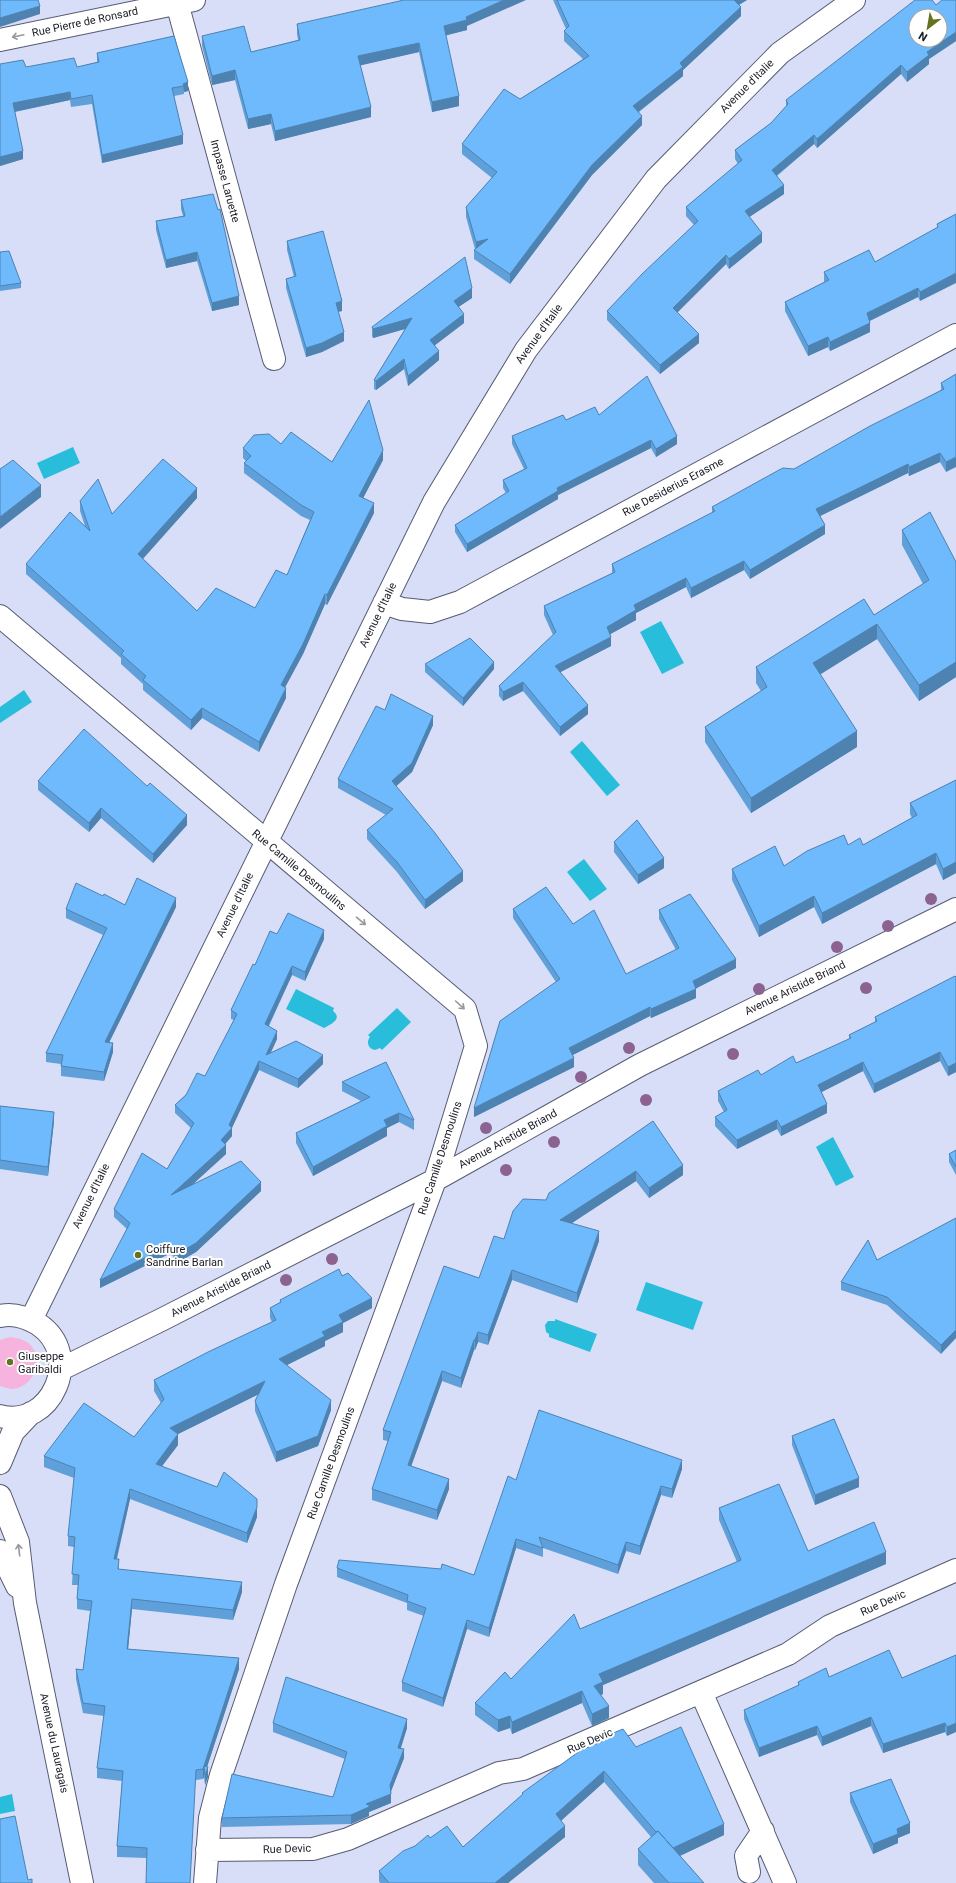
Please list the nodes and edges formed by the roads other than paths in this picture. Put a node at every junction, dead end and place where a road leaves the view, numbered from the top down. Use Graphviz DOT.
graph roads {
  1 [pos="854,0"];
  2 [pos="185,2"];
  3 [pos="0,40"];
  4 [pos="956,335"];
  5 [pos="274,360"];
  6 [pos="384,603"];
  7 [pos="0,616"];
  8 [pos="267,842"];
  9 [pos="955,912"];
  10 [pos="435,1180"];
  11 [pos="0,1316"];
  12 [pos="31,1320"];
  13 [pos="61,1369"];
  14 [pos="31,1413"];
  15 [pos="0,1416"];
  16 [pos="0,1463"];
  17 [pos="0,1496"];
  18 [pos="0,1551"];
  19 [pos="956,1570"];
  20 [pos="25,1603"];
  21 [pos="701,1692"];
  22 [pos="763,1831"];
  23 [pos="207,1850"];
  24 [pos="749,1872"];
  25 [pos="82,1883"];
  26 [pos="206,1883"];
  27 [pos="785,1883"];
  1 -- 6 [label="street, Avenue d'Italie"];
  2 -- 3 [label="street, Rue Pierre de Ronsard, one-way"];
  2 -- 5 [label="street, Impasse Laruette"];
  4 -- 6 [label="street, Rue Desiderius Erasme"];
  6 -- 8 [label="street, Avenue d'Italie"];
  7 -- 8 [label="street, Rue Camille Desmoulins"];
  8 -- 10 [label="street, Rue Camille Desmoulins, one-way"];
  8 -- 12 [label="street, Avenue d'Italie"];
  9 -- 10 [label="street, Avenue Aristide Briand"];
  10 -- 13 [label="street, Avenue Aristide Briand"];
  10 -- 23 [label="street, Rue Camille Desmoulins"];
  11 -- 12 [label="street"];
  12 -- 13 [label="street"];
  13 -- 14 [label="street"];
  14 -- 15 [label="street"];
  14 -- 16 [label="street"];
  20 -- 17 [label="street, Avenue du Lauragais, one-way"];
  18 -- 20 [label="street, Avenue du Lauragais"];
  19 -- 21 [label="street, Rue Devic"];
  20 -- 25 [label="street, Avenue du Lauragais"];
  21 -- 22 [label="street"];
  21 -- 23 [label="street, Rue Devic"];
  22 -- 24 [label="street"];
  22 -- 27 [label="street"];
  23 -- 26 [label="street, Rue Camille Desmoulins"];
}
